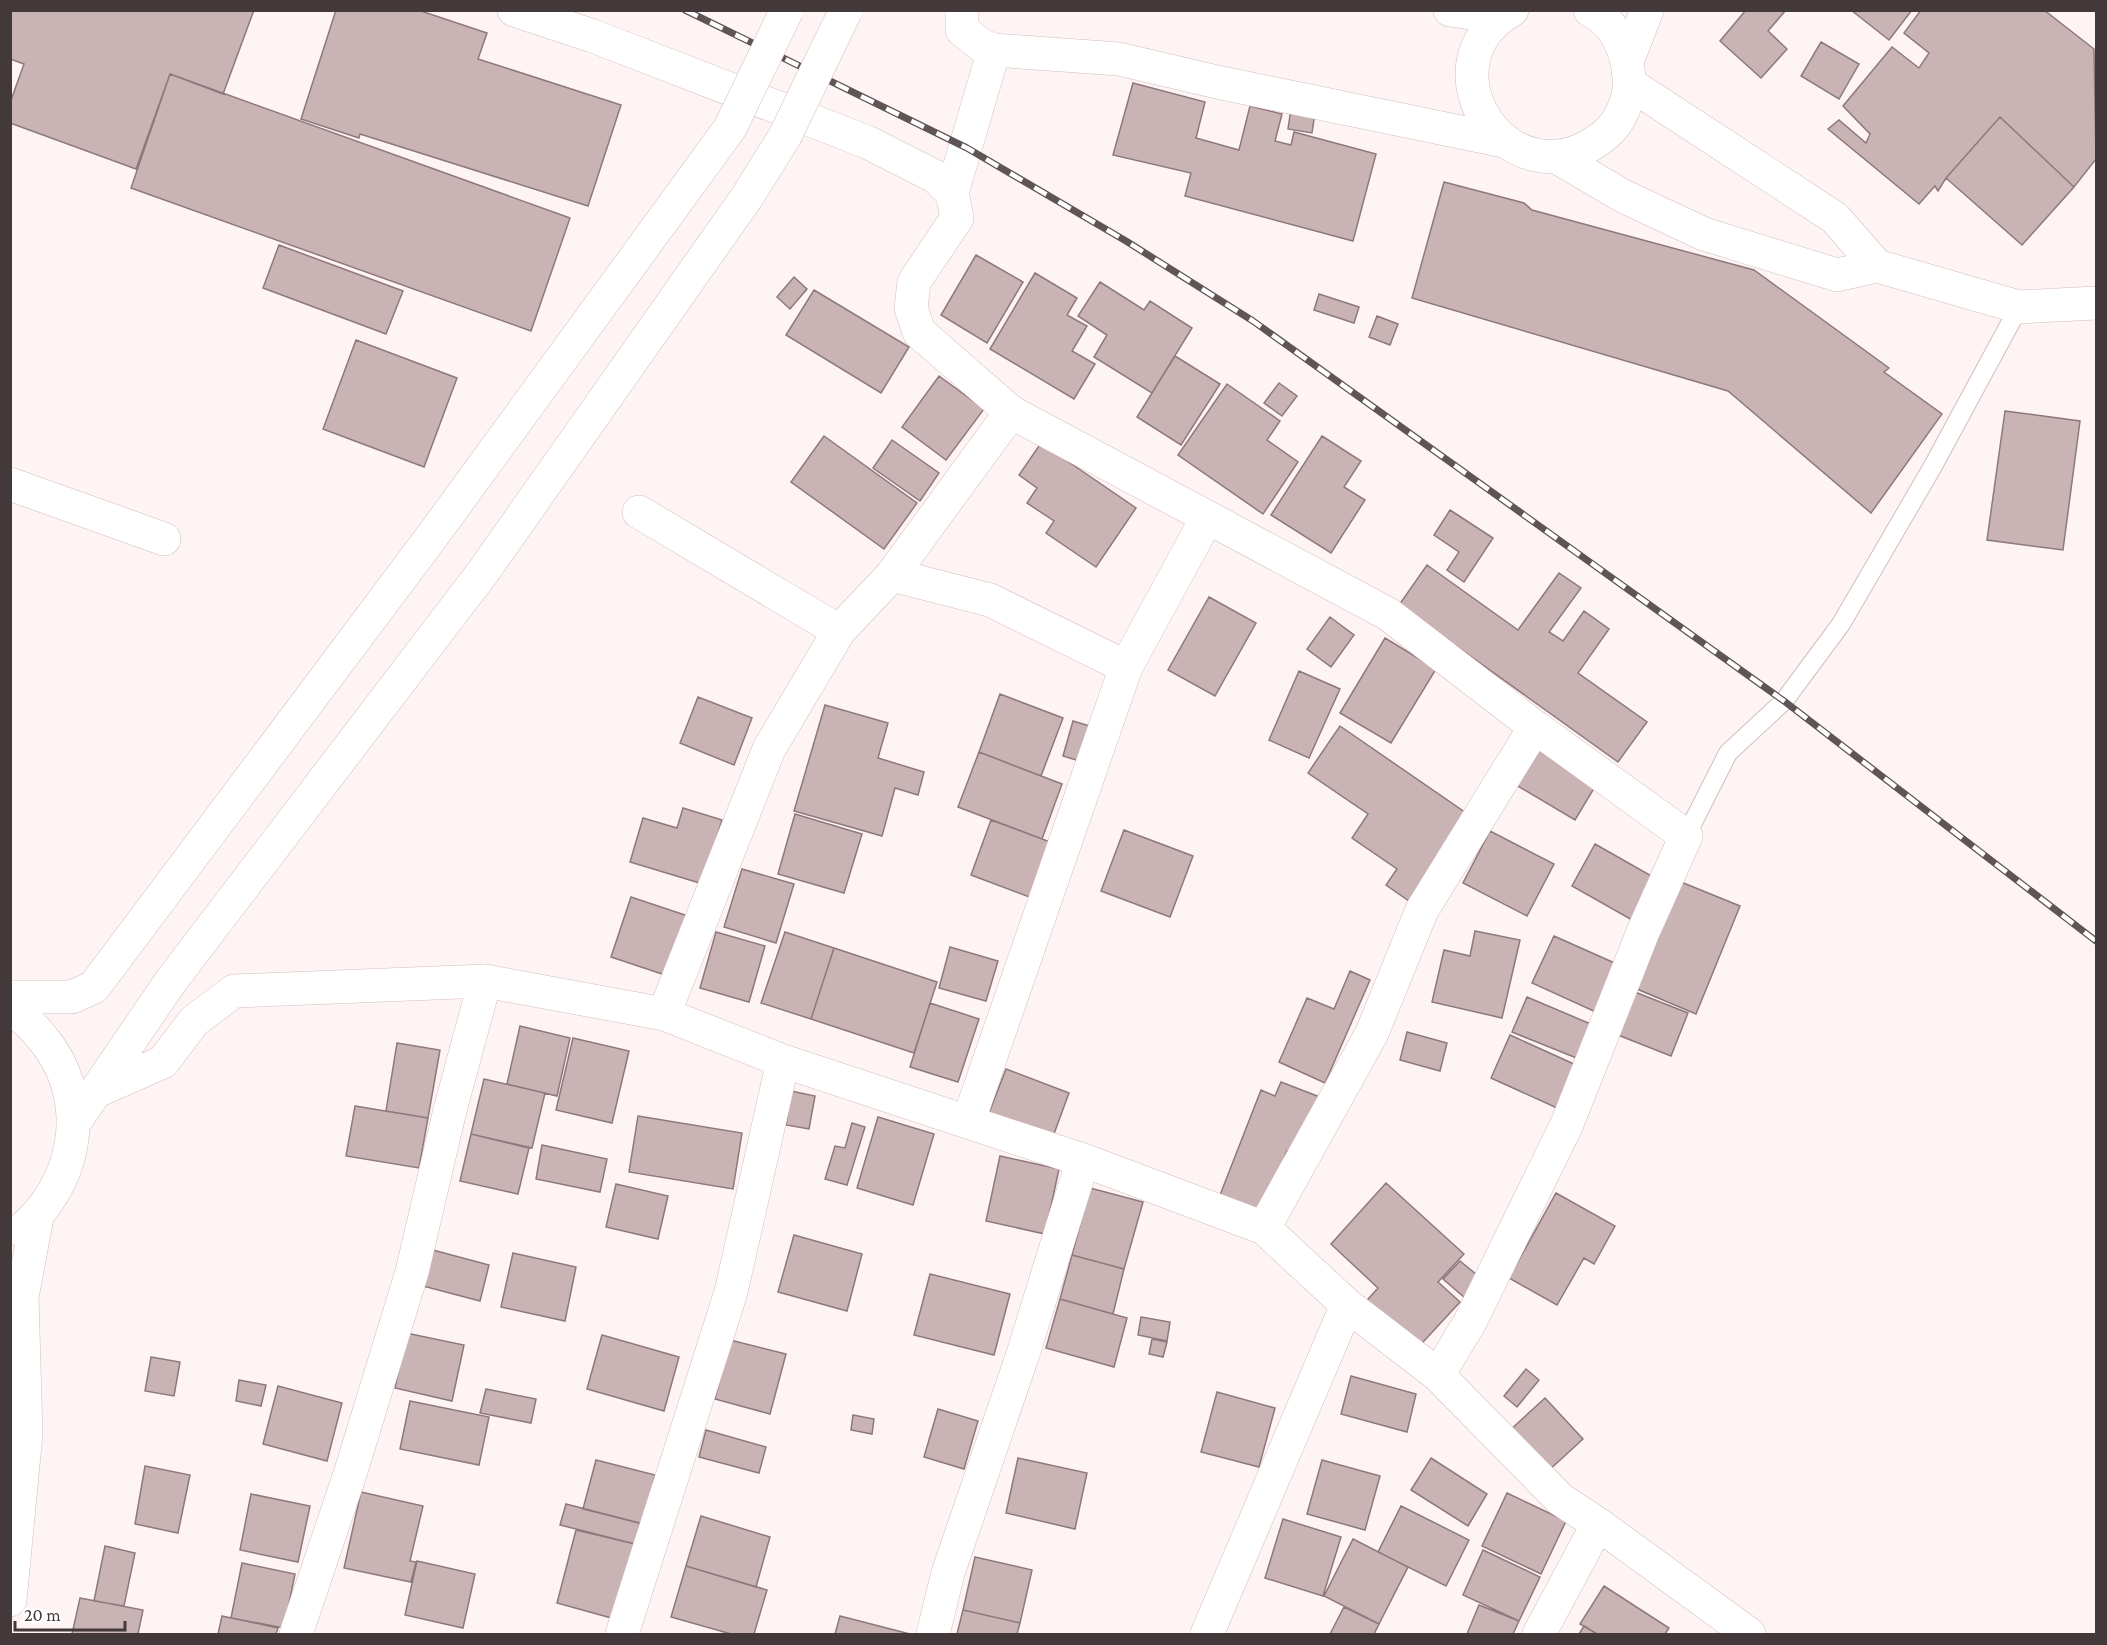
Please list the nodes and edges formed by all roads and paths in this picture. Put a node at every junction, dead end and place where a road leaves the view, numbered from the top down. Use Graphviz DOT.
graph roads {
  1 [pos="514,10"];
  2 [pos="787,10"];
  3 [pos="846,10"];
  4 [pos="962,10"];
  5 [pos="1450,10"];
  6 [pos="1590,10"];
  7 [pos="1647,10"];
  8 [pos="1506,14"];
  9 [pos="994,50"];
  10 [pos="1629,72"];
  11 [pos="1504,141"];
  12 [pos="1555,156"];
  13 [pos="952,193"];
  14 [pos="1877,266"];
  15 [pos="2097,303"];
  16 [pos="2019,307"];
  17 [pos="1011,412"];
  18 [pos="10,484"];
  19 [pos="639,512"];
  20 [pos="1207,518"];
  21 [pos="164,539"];
  22 [pos="892,575"];
  23 [pos="839,631"];
  24 [pos="1126,667"];
  25 [pos="1535,727"];
  26 [pos="1686,836"];
  27 [pos="485,981"];
  28 [pos="10,997"];
  29 [pos="10,1010"];
  30 [pos="664,1014"];
  31 [pos="783,1061"];
  32 [pos="95,1092"];
  33 [pos="968,1122"];
  34 [pos="74,1123"];
  35 [pos="1083,1160"];
  36 [pos="37,1217"];
  37 [pos="1264,1228"];
  38 [pos="10,1238"];
  39 [pos="1347,1305"];
  40 [pos="1438,1375"];
  41 [pos="1598,1524"];
  42 [pos="13,1544"];
  43 [pos="10,1600"];
  44 [pos="296,1635"];
  45 [pos="622,1635"];
  46 [pos="933,1635"];
  47 [pos="1207,1635"];
  48 [pos="1539,1635"];
  49 [pos="1749,1635"];
  1 -- 13 [label="street"];
  2 -- 28 [label="street, bridge"];
  3 -- 32 [label="street, bridge"];
  4 -- 9 [label="street"];
  5 -- 8 [label="street"];
  6 -- 10 [label="street"];
  7 -- 10 [label="street"];
  8 -- 11 [label="street"];
  9 -- 11 [label="street"];
  9 -- 13 [label="street"];
  10 -- 12 [label="street"];
  10 -- 14 [label="street"];
  11 -- 12 [label="street"];
  12 -- 14 [label="street"];
  13 -- 17 [label="street"];
  14 -- 16 [label="street"];
  15 -- 16 [label="street"];
  16 -- 26 [label="lane"];
  17 -- 20 [label="street"];
  17 -- 22 [label="street"];
  18 -- 21 [label="street"];
  19 -- 23 [label="street"];
  20 -- 24 [label="street"];
  20 -- 25 [label="street"];
  22 -- 23 [label="street"];
  22 -- 24 [label="street"];
  23 -- 30 [label="street"];
  24 -- 33 [label="street"];
  25 -- 26 [label="street"];
  25 -- 37 [label="street"];
  26 -- 40 [label="street"];
  27 -- 30 [label="street"];
  27 -- 32 [label="street"];
  27 -- 44 [label="street"];
  29 -- 34 [label="street"];
  30 -- 31 [label="street"];
  31 -- 33 [label="street"];
  31 -- 45 [label="street"];
  32 -- 34 [label="street"];
  33 -- 35 [label="street"];
  34 -- 36 [label="street"];
  35 -- 37 [label="street"];
  35 -- 46 [label="street"];
  36 -- 38 [label="street"];
  36 -- 42 [label="street"];
  37 -- 39 [label="street"];
  39 -- 40 [label="street"];
  39 -- 47 [label="street"];
  40 -- 41 [label="street"];
  41 -- 48 [label="street"];
  41 -- 49 [label="street"];
  42 -- 43 [label="street"];
}
